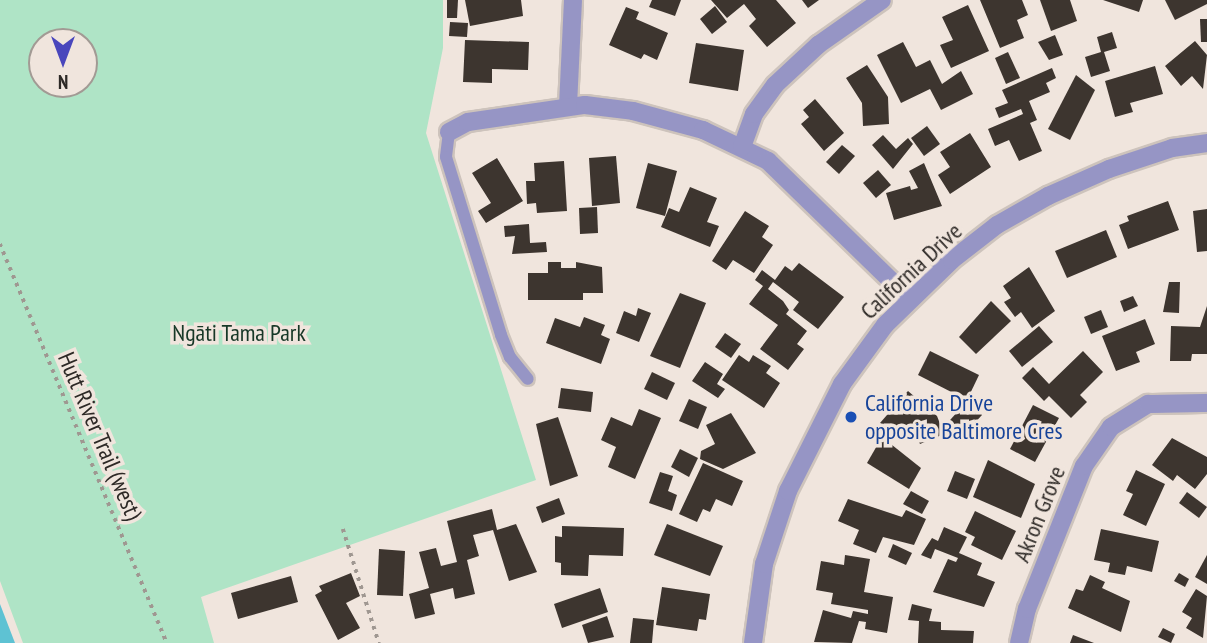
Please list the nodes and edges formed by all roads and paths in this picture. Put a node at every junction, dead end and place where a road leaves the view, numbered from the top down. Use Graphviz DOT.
graph roads {
  1 [pos="573,0"];
  2 [pos="882,0"];
  3 [pos="568,106"];
  4 [pos="449,132"];
  5 [pos="1207,143"];
  6 [pos="742,147"];
  7 [pos="0,244"];
  8 [pos="910,299"];
  9 [pos="528,379"];
  10 [pos="1207,403"];
  11 [pos="343,528"];
  12 [pos="167,643"];
  13 [pos="379,643"];
  14 [pos="753,643"];
  15 [pos="1019,643"];
  1 -- 3 [label="street"];
  2 -- 6 [label="street"];
  3 -- 4 [label="street"];
  3 -- 6 [label="street"];
  4 -- 9 [label="lane"];
  5 -- 8 [label="street, California Drive"];
  6 -- 8 [label="street"];
  7 -- 12 [label="path, Hutt River Trail (west)"];
  8 -- 14 [label="street, California Drive"];
  10 -- 15 [label="street, Akron Grove"];
  11 -- 13 [label="path"];
}
